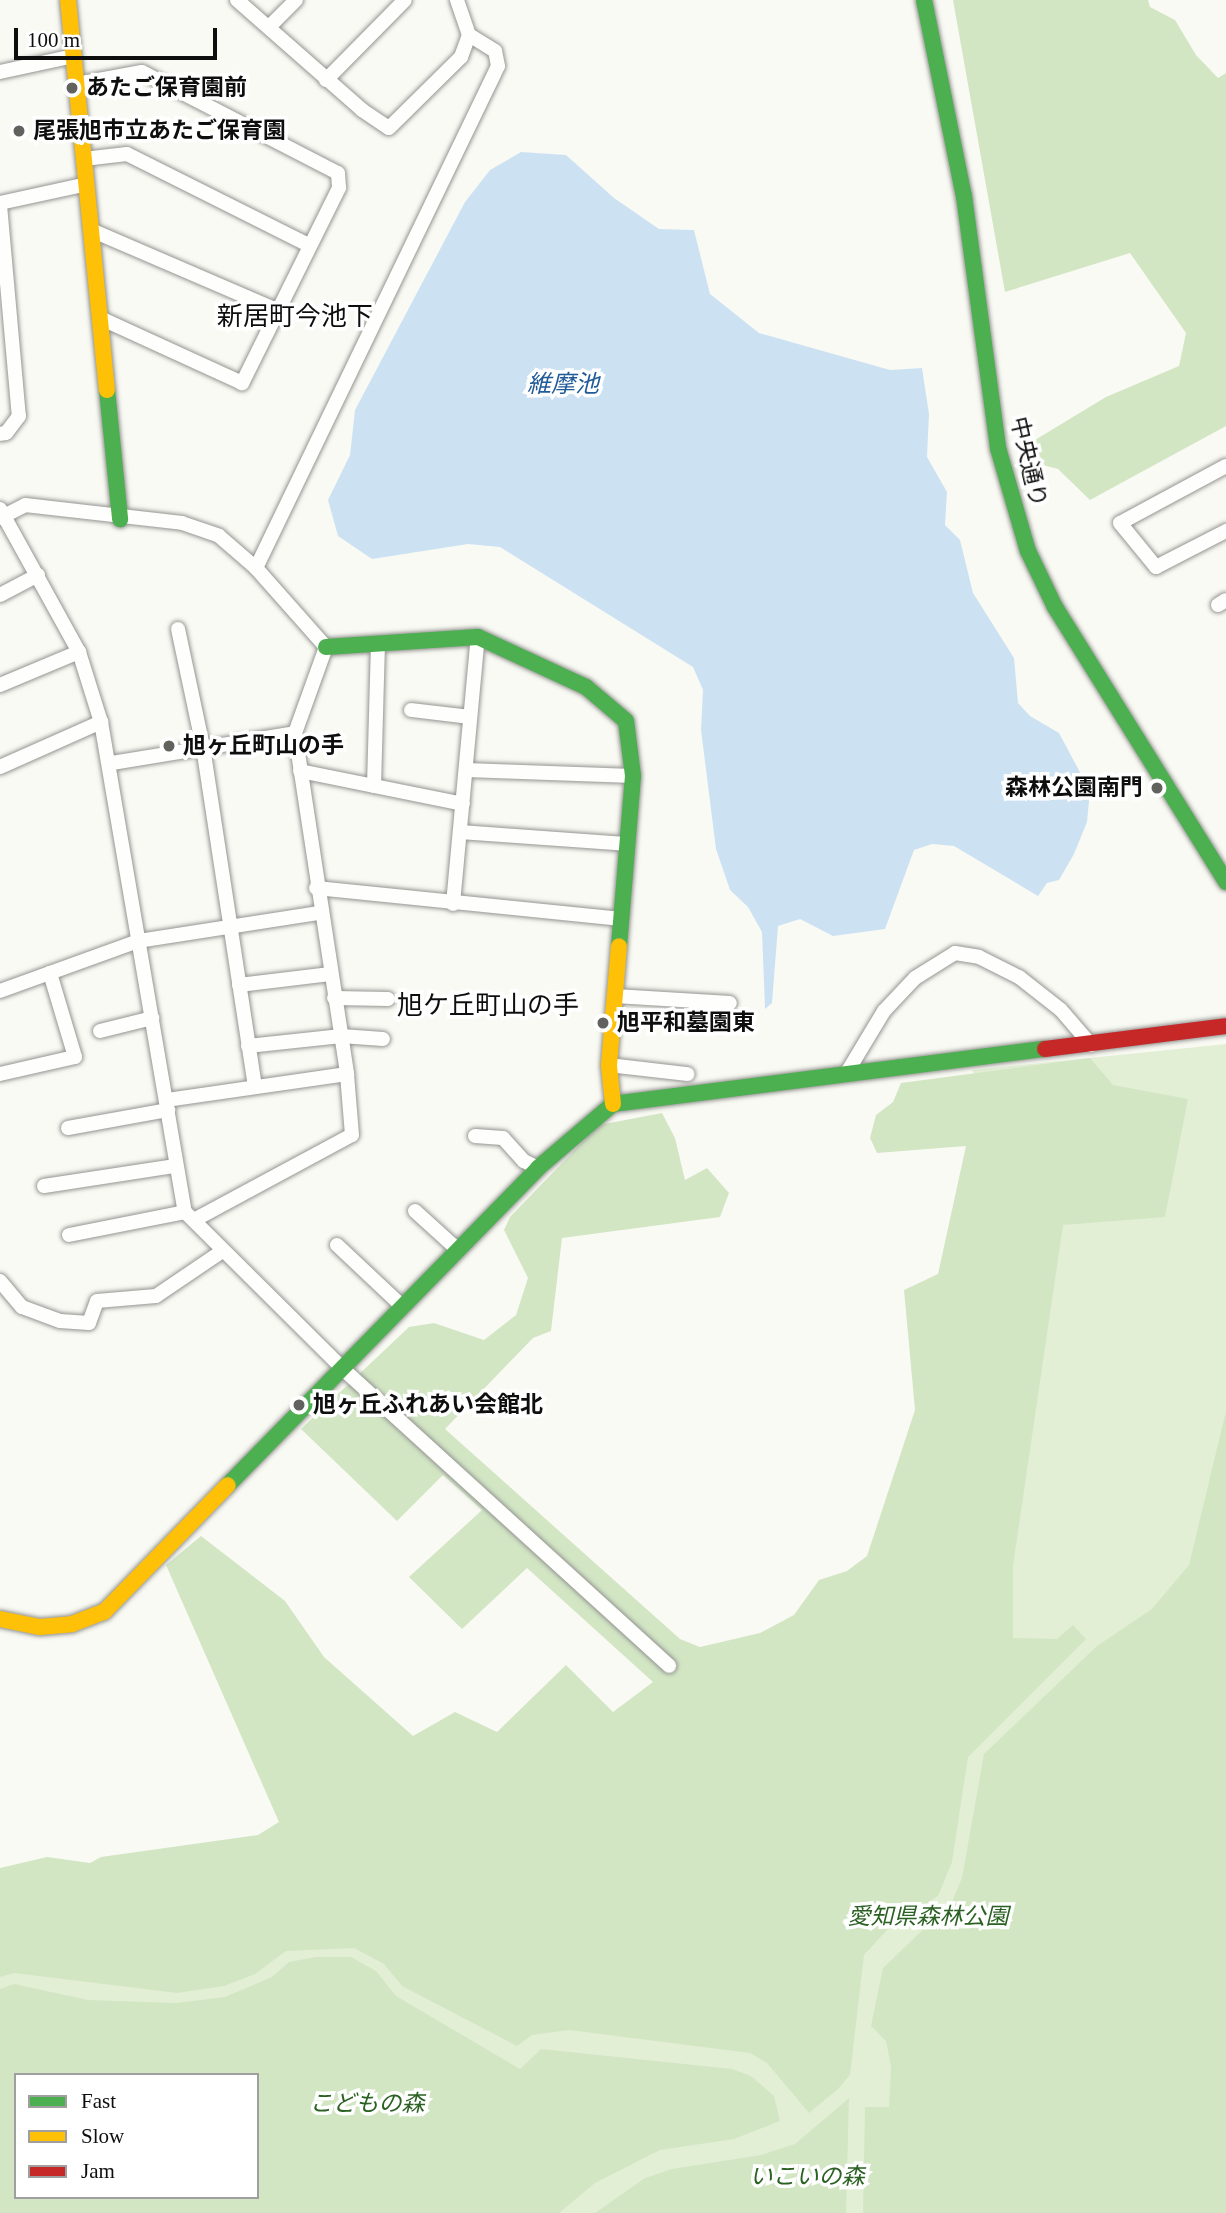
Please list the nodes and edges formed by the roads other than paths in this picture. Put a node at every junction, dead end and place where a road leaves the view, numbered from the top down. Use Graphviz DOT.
graph roads {
  1 [pos="68,0"];
  2 [pos="237,0"];
  3 [pos="296,0"];
  4 [pos="405,0"];
  5 [pos="457,0"];
  6 [pos="924,0"];
  7 [pos="269,27"];
  8 [pos="469,35"];
  9 [pos="74,56"];
  10 [pos="0,72"];
  11 [pos="326,80"];
  12 [pos="77,84"];
  13 [pos="84,159"];
  14 [pos="87,184"];
  15 [pos="0,204"];
  16 [pos="92,230"];
  17 [pos="309,245"];
  18 [pos="278,310"];
  19 [pos="100,318"];
  20 [pos="0,434"];
  21 [pos="1226,466"];
  22 [pos="1,514"];
  23 [pos="120,519"];
  24 [pos="1226,531"];
  25 [pos="256,568"];
  26 [pos="38,575"];
  27 [pos="0,595"];
  28 [pos="178,629"];
  29 [pos="478,637"];
  30 [pos="378,644"];
  31 [pos="326,647"];
  32 [pos="79,652"];
  33 [pos="0,685"];
  34 [pos="411,710"];
  35 [pos="470,717"];
  36 [pos="102,722"];
  37 [pos="295,733"];
  38 [pos="203,747"];
  39 [pos="111,763"];
  40 [pos="0,767"];
  41 [pos="300,771"];
  42 [pos="466,771"];
  43 [pos="633,776"];
  44 [pos="374,786"];
  45 [pos="463,804"];
  46 [pos="460,832"];
  47 [pos="626,844"];
  48 [pos="1226,882"];
  49 [pos="316,888"];
  50 [pos="453,904"];
  51 [pos="319,912"];
  52 [pos="619,919"];
  53 [pos="229,923"];
  54 [pos="138,941"];
  55 [pos="50,973"];
  56 [pos="330,974"];
  57 [pos="239,985"];
  58 [pos="0,991"];
  59 [pos="615,996"];
  60 [pos="334,998"];
  61 [pos="388,999"];
  62 [pos="730,1003"];
  63 [pos="152,1018"];
  64 [pos="1226,1026"];
  65 [pos="100,1031"];
  66 [pos="341,1037"];
  67 [pos="383,1039"];
  68 [pos="1091,1045"];
  69 [pos="248,1046"];
  70 [pos="609,1065"];
  71 [pos="0,1074"];
  72 [pos="347,1074"];
  73 [pos="687,1074"];
  74 [pos="846,1074"];
  75 [pos="254,1087"];
  76 [pos="612,1104"];
  77 [pos="167,1105"];
  78 [pos="68,1128"];
  79 [pos="475,1136"];
  80 [pos="175,1166"];
  81 [pos="538,1168"];
  82 [pos="44,1186"];
  83 [pos="415,1211"];
  84 [pos="189,1216"];
  85 [pos="69,1235"];
  86 [pos="337,1245"];
  87 [pos="458,1250"];
  88 [pos="221,1252"];
  89 [pos="0,1281"];
  90 [pos="403,1307"];
  91 [pos="343,1368"];
  92 [pos="0,1619"];
  93 [pos="668,1666"];
  1 -- 9 [label="street"];
  2 -- 7 [label="street"];
  3 -- 7 [label="street"];
  4 -- 11 [label="street"];
  5 -- 8 [label="street"];
  6 -- 48 [label="street, 中央通り"];
  7 -- 11 [label="street"];
  8 -- 11 [label="street"];
  8 -- 25 [label="street"];
  9 -- 10 [label="street"];
  9 -- 12 [label="street"];
  12 -- 13 [label="street"];
  12 -- 17 [label="street"];
  13 -- 14 [label="street"];
  13 -- 17 [label="street"];
  14 -- 15 [label="street"];
  14 -- 16 [label="street"];
  15 -- 20 [label="street"];
  16 -- 18 [label="street"];
  16 -- 19 [label="street"];
  17 -- 18 [label="street"];
  18 -- 19 [label="street"];
  19 -- 23 [label="street"];
  21 -- 24 [label="street"];
  22 -- 23 [label="street"];
  22 -- 26 [label="street"];
  23 -- 25 [label="street"];
  25 -- 31 [label="street"];
  26 -- 27 [label="street"];
  26 -- 32 [label="street"];
  28 -- 38 [label="street"];
  29 -- 30 [label="street"];
  29 -- 35 [label="street"];
  29 -- 43 [label="street"];
  30 -- 31 [label="street"];
  30 -- 44 [label="street"];
  31 -- 37 [label="street"];
  32 -- 33 [label="street"];
  32 -- 36 [label="street"];
  34 -- 35 [label="street"];
  35 -- 42 [label="street"];
  36 -- 39 [label="street"];
  36 -- 40 [label="street"];
  37 -- 38 [label="street"];
  37 -- 41 [label="street"];
  38 -- 39 [label="street"];
  38 -- 53 [label="street"];
  39 -- 54 [label="street"];
  41 -- 44 [label="street"];
  41 -- 49 [label="street"];
  42 -- 43 [label="street"];
  42 -- 45 [label="street"];
  43 -- 47 [label="street"];
  44 -- 45 [label="street"];
  45 -- 46 [label="street"];
  46 -- 47 [label="street"];
  46 -- 50 [label="street"];
  47 -- 52 [label="street"];
  49 -- 50 [label="street"];
  49 -- 51 [label="street"];
  50 -- 52 [label="street"];
  51 -- 53 [label="street"];
  51 -- 56 [label="street"];
  52 -- 59 [label="street"];
  53 -- 54 [label="street"];
  53 -- 57 [label="street"];
  54 -- 55 [label="street"];
  54 -- 63 [label="street"];
  55 -- 58 [label="street"];
  55 -- 71 [label="street"];
  56 -- 57 [label="street"];
  56 -- 60 [label="street"];
  57 -- 69 [label="street"];
  59 -- 62 [label="street"];
  59 -- 70 [label="street"];
  60 -- 61 [label="street"];
  60 -- 66 [label="street"];
  63 -- 65 [label="street"];
  63 -- 77 [label="street"];
  64 -- 68 [label="street"];
  66 -- 67 [label="street"];
  66 -- 69 [label="street"];
  66 -- 72 [label="street"];
  68 -- 74 [label="street"];
  68 -- 74 [label="street"];
  69 -- 75 [label="street"];
  70 -- 73 [label="street"];
  70 -- 76 [label="street"];
  72 -- 75 [label="street"];
  72 -- 84 [label="street"];
  74 -- 76 [label="street"];
  75 -- 77 [label="street"];
  76 -- 81 [label="street"];
  77 -- 78 [label="street"];
  77 -- 80 [label="street"];
  79 -- 81 [label="street"];
  80 -- 82 [label="street"];
  80 -- 84 [label="street"];
  81 -- 87 [label="street"];
  83 -- 87 [label="street"];
  84 -- 85 [label="street"];
  84 -- 88 [label="street"];
  86 -- 90 [label="street"];
  87 -- 90 [label="street"];
  88 -- 89 [label="street"];
  88 -- 91 [label="street"];
  90 -- 91 [label="street"];
  91 -- 92 [label="street"];
  91 -- 93 [label="street"];
}
